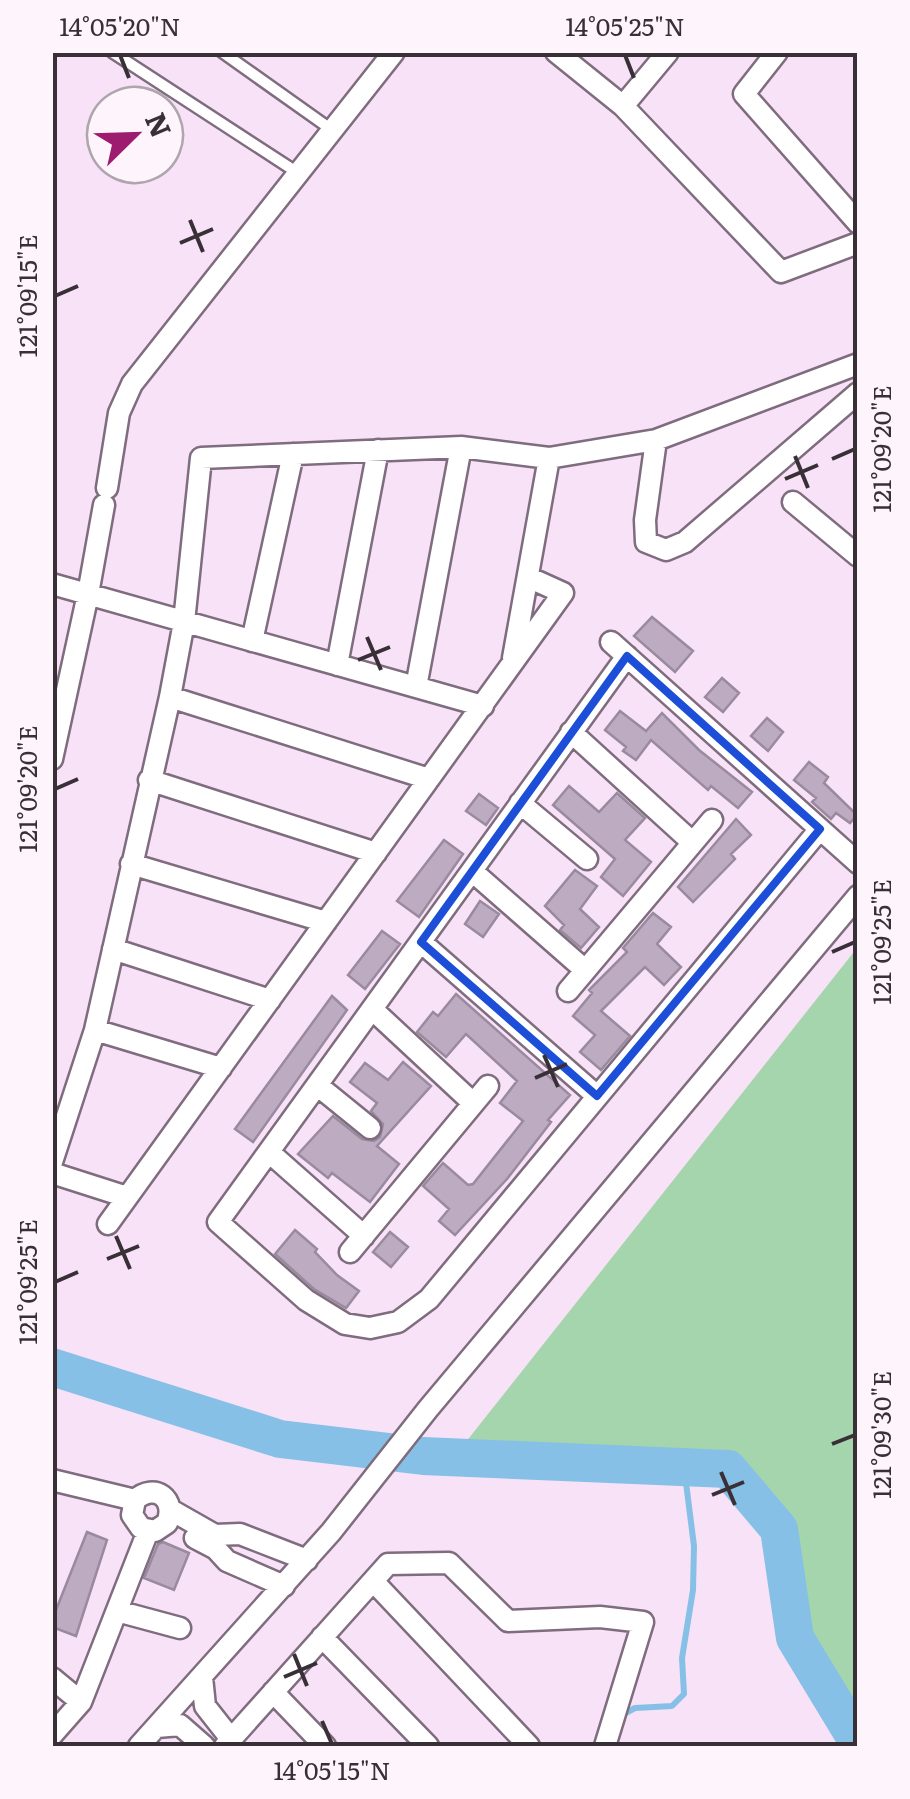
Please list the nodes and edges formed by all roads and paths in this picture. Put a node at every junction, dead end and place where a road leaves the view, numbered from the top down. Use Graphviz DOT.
graph roads {
  1 [pos="112,52"];
  2 [pos="222,52"];
  3 [pos="394,52"];
  4 [pos="668,52"];
  5 [pos="777,52"];
  6 [pos="562,54"];
  7 [pos="623,106"];
  8 [pos="332,130"];
  9 [pos="298,173"];
  10 [pos="858,223"];
  11 [pos="858,243"];
  12 [pos="858,364"];
  13 [pos="858,393"];
  14 [pos="656,440"];
  15 [pos="461,446"];
  16 [pos="378,450"];
  17 [pos="294,454"];
  18 [pos="549,458"];
  19 [pos="793,502"];
  20 [pos="858,556"];
  21 [pos="530,578"];
  22 [pos="52,584"];
  23 [pos="88,594"];
  24 [pos="184,622"];
  25 [pos="252,641"];
  26 [pos="512,664"];
  27 [pos="337,665"];
  28 [pos="416,687"];
  29 [pos="170,697"];
  30 [pos="483,706"];
  31 [pos="572,732"];
  32 [pos="52,759"];
  33 [pos="430,778"];
  34 [pos="149,780"];
  35 [pos="520,803"];
  36 [pos="712,820"];
  37 [pos="820,828"];
  38 [pos="692,842"];
  39 [pos="376,853"];
  40 [pos="587,859"];
  41 [pos="858,862"];
  42 [pos="131,864"];
  43 [pos="472,871"];
  44 [pos="858,896"];
  45 [pos="326,922"];
  46 [pos="420,942"];
  47 [pos="113,949"];
  48 [pos="585,970"];
  49 [pos="568,991"];
  50 [pos="270,1000"];
  51 [pos="372,1009"];
  52 [pos="96,1030"];
  53 [pos="221,1068"];
  54 [pos="317,1085"];
  55 [pos="488,1086"];
  56 [pos="597,1096"];
  57 [pos="473,1104"];
  58 [pos="370,1128"];
  59 [pos="269,1152"];
  60 [pos="52,1162"];
  61 [pos="52,1172"];
  62 [pos="127,1197"];
  63 [pos="108,1224"];
  64 [pos="52,1480"];
  65 [pos="135,1500"];
  66 [pos="162,1521"];
  67 [pos="307,1560"];
  68 [pos="373,1580"];
  69 [pos="284,1586"];
  70 [pos="118,1611"];
  71 [pos="180,1628"];
  72 [pos="322,1637"];
  73 [pos="202,1677"];
  74 [pos="52,1678"];
  75 [pos="274,1692"];
  76 [pos="81,1702"];
  77 [pos="157,1726"];
  78 [pos="52,1736"];
  79 [pos="228,1743"];
  80 [pos="139,1746"];
  81 [pos="204,1746"];
  82 [pos="325,1746"];
  83 [pos="428,1746"];
  84 [pos="529,1746"];
  85 [pos="606,1746"];
  1 -- 9 [label="lane"];
  2 -- 8 [label="lane"];
  3 -- 8 [label="street"];
  4 -- 7 [label="street"];
  5 -- 10 [label="street"];
  6 -- 7 [label="street"];
  7 -- 11 [label="street"];
  8 -- 9 [label="street"];
  9 -- 23 [label="street"];
  12 -- 14 [label="street"];
  13 -- 14 [label="street"];
  14 -- 18 [label="street"];
  15 -- 16 [label="street"];
  15 -- 18 [label="street"];
  15 -- 28 [label="street"];
  16 -- 17 [label="street"];
  16 -- 27 [label="street"];
  17 -- 24 [label="street"];
  17 -- 25 [label="street"];
  18 -- 21 [label="street"];
  19 -- 20 [label="street"];
  21 -- 26 [label="street"];
  21 -- 26 [label="street"];
  22 -- 23 [label="street"];
  23 -- 24 [label="street"];
  23 -- 32 [label="street"];
  24 -- 25 [label="street"];
  24 -- 29 [label="street"];
  25 -- 27 [label="street"];
  26 -- 30 [label="street"];
  27 -- 28 [label="street"];
  28 -- 30 [label="street"];
  29 -- 33 [label="street"];
  29 -- 34 [label="street"];
  30 -- 33 [label="street"];
  31 -- 35 [label="street"];
  31 -- 37 [label="street"];
  31 -- 38 [label="street"];
  33 -- 39 [label="street"];
  34 -- 39 [label="street"];
  34 -- 42 [label="street"];
  35 -- 40 [label="street"];
  35 -- 43 [label="street"];
  36 -- 38 [label="street"];
  37 -- 41 [label="street"];
  37 -- 56 [label="street"];
  38 -- 48 [label="street"];
  39 -- 45 [label="street"];
  42 -- 45 [label="street"];
  42 -- 47 [label="street"];
  43 -- 46 [label="street"];
  43 -- 48 [label="street"];
  44 -- 67 [label="street"];
  45 -- 50 [label="street"];
  46 -- 51 [label="street"];
  46 -- 56 [label="street"];
  47 -- 50 [label="street"];
  47 -- 52 [label="street"];
  48 -- 49 [label="street"];
  50 -- 53 [label="street"];
  51 -- 54 [label="street"];
  51 -- 57 [label="street"];
  52 -- 53 [label="street"];
  52 -- 60 [label="street"];
  53 -- 62 [label="street"];
  54 -- 58 [label="street"];
  54 -- 59 [label="street"];
  55 -- 57 [label="street"];
  56 -- 59 [label="street"];
  57 -- 59 [label="street"];
  61 -- 62 [label="street"];
  62 -- 63 [label="street"];
  64 -- 65 [label="street"];
  65 -- 66 [label="street"];
  65 -- 66 [label="street"];
  66 -- 67 [label="street"];
  66 -- 69 [label="street"];
  66 -- 70 [label="street"];
  67 -- 69 [label="street"];
  68 -- 72 [label="street"];
  68 -- 84 [label="street"];
  68 -- 85 [label="street"];
  69 -- 73 [label="street"];
  70 -- 71 [label="street"];
  70 -- 76 [label="street"];
  72 -- 75 [label="street"];
  72 -- 83 [label="street"];
  73 -- 77 [label="street"];
  73 -- 79 [label="street"];
  74 -- 76 [label="street"];
  75 -- 79 [label="street"];
  75 -- 82 [label="street"];
  76 -- 78 [label="street"];
  77 -- 80 [label="street"];
  77 -- 81 [label="street"];
}
